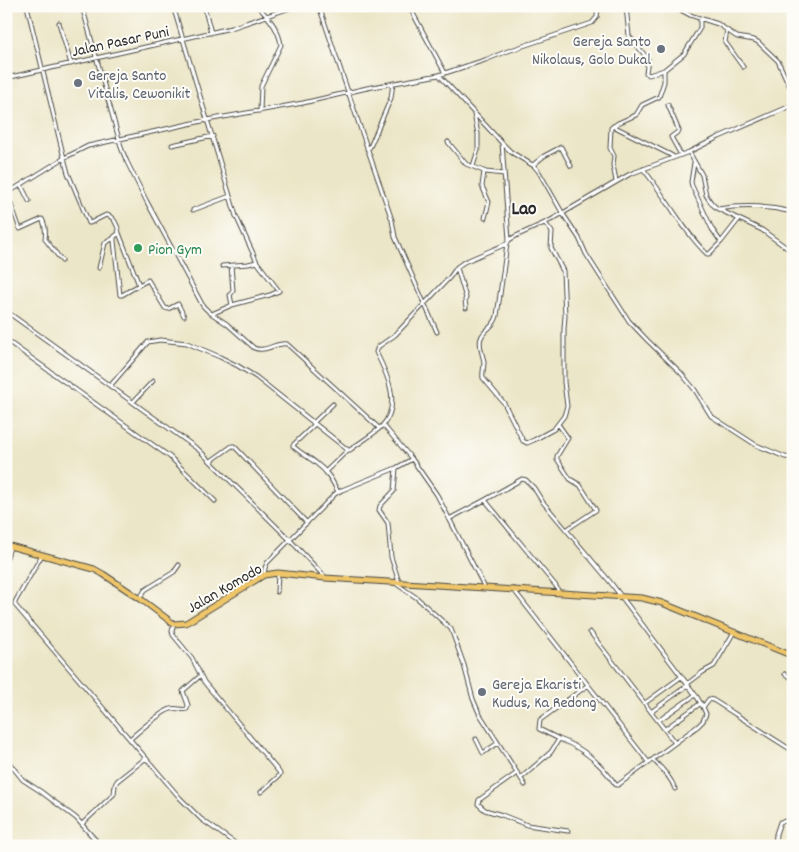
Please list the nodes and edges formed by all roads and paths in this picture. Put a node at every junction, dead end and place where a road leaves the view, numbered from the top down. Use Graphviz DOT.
graph roads {
  1 [pos="12,6"];
  2 [pos="27,6"];
  3 [pos="82,6"];
  4 [pos="172,6"];
  5 [pos="204,6"];
  6 [pos="258,6"];
  7 [pos="296,6"];
  8 [pos="319,6"];
  9 [pos="409,6"];
  10 [pos="598,6"];
  11 [pos="626,6"];
  12 [pos="673,6"];
  13 [pos="6,8"];
  14 [pos="268,16"];
  15 [pos="700,18"];
  16 [pos="59,22"];
  17 [pos="6,29"];
  18 [pos="727,30"];
  19 [pos="211,33"];
  20 [pos="8,37"];
  21 [pos="183,40"];
  22 [pos="96,58"];
  23 [pos="70,64"];
  24 [pos="743,67"];
  25 [pos="43,70"];
  26 [pos="664,70"];
  27 [pos="445,73"];
  28 [pos="439,75"];
  29 [pos="6,77"];
  30 [pos="393,83"];
  31 [pos="348,92"];
  32 [pos="793,94"];
  33 [pos="668,105"];
  34 [pos="793,105"];
  35 [pos="260,110"];
  36 [pos="474,113"];
  37 [pos="207,120"];
  38 [pos="613,126"];
  39 [pos="213,136"];
  40 [pos="119,139"];
  41 [pos="448,142"];
  42 [pos="502,143"];
  43 [pos="172,145"];
  44 [pos="367,149"];
  45 [pos="689,152"];
  46 [pos="681,155"];
  47 [pos="674,157"];
  48 [pos="64,158"];
  49 [pos="694,163"];
  50 [pos="533,165"];
  51 [pos="571,166"];
  52 [pos="473,167"];
  53 [pos="643,169"];
  54 [pos="484,172"];
  55 [pos="504,174"];
  56 [pos="616,181"];
  57 [pos="21,185"];
  58 [pos="7,194"];
  59 [pos="230,196"];
  60 [pos="30,201"];
  61 [pos="718,209"];
  62 [pos="193,210"];
  63 [pos="793,212"];
  64 [pos="563,214"];
  65 [pos="485,218"];
  66 [pos="739,219"];
  67 [pos="545,223"];
  68 [pos="119,234"];
  69 [pos="114,238"];
  70 [pos="508,242"];
  71 [pos="721,242"];
  72 [pos="793,246"];
  73 [pos="62,262"];
  74 [pos="257,262"];
  75 [pos="231,265"];
  76 [pos="222,266"];
  77 [pos="457,267"];
  78 [pos="99,268"];
  79 [pos="139,285"];
  80 [pos="425,303"];
  81 [pos="232,305"];
  82 [pos="466,308"];
  83 [pos="6,311"];
  84 [pos="215,313"];
  85 [pos="184,316"];
  86 [pos="437,332"];
  87 [pos="6,340"];
  88 [pos="153,381"];
  89 [pos="110,386"];
  90 [pos="133,402"];
  91 [pos="334,404"];
  92 [pos="314,423"];
  93 [pos="383,425"];
  94 [pos="559,426"];
  95 [pos="379,428"];
  96 [pos="348,450"];
  97 [pos="793,458"];
  98 [pos="412,459"];
  99 [pos="211,461"];
  100 [pos="396,468"];
  101 [pos="326,471"];
  102 [pos="338,492"];
  103 [pos="485,500"];
  104 [pos="215,501"];
  105 [pos="449,519"];
  106 [pos="308,523"];
  107 [pos="566,530"];
  108 [pos="290,540"];
  109 [pos="8,545"];
  110 [pos="42,554"];
  111 [pos="6,560"];
  112 [pos="179,565"];
  113 [pos="278,573"];
  114 [pos="264,575"];
  115 [pos="325,578"];
  116 [pos="392,582"];
  117 [pos="399,582"];
  118 [pos="485,588"];
  119 [pos="513,589"];
  120 [pos="277,592"];
  121 [pos="559,593"];
  122 [pos="620,597"];
  123 [pos="139,598"];
  124 [pos="174,624"];
  125 [pos="590,632"];
  126 [pos="734,632"];
  127 [pos="793,656"];
  128 [pos="785,674"];
  129 [pos="200,676"];
  130 [pos="681,677"];
  131 [pos="793,679"];
  132 [pos="588,685"];
  133 [pos="687,685"];
  134 [pos="695,695"];
  135 [pos="645,703"];
  136 [pos="702,705"];
  137 [pos="651,712"];
  138 [pos="658,721"];
  139 [pos="665,730"];
  140 [pos="130,739"];
  141 [pos="476,739"];
  142 [pos="558,739"];
  143 [pos="498,743"];
  144 [pos="675,743"];
  145 [pos="793,751"];
  146 [pos="146,758"];
  147 [pos="6,759"];
  148 [pos="653,760"];
  149 [pos="648,763"];
  150 [pos="517,773"];
  151 [pos="521,778"];
  152 [pos="525,785"];
  153 [pos="675,789"];
  154 [pos="261,792"];
  155 [pos="793,820"];
  156 [pos="82,824"];
  157 [pos="568,831"];
  158 [pos="95,839"];
  159 [pos="87,846"];
  160 [pos="101,846"];
  161 [pos="239,846"];
  162 [pos="775,846"];
  1 -- 13 [label="street"];
  2 -- 25 [label="street"];
  3 -- 22 [label="street"];
  4 -- 21 [label="street"];
  5 -- 19 [label="street"];
  6 -- 14 [label="street"];
  7 -- 14 [label="street, Jalan Pasar Puni"];
  8 -- 31 [label="street"];
  9 -- 27 [label="street"];
  10 -- 27 [label="street"];
  11 -- 26 [label="street"];
  12 -- 15 [label="street"];
  14 -- 19 [label="street, Jalan Pasar Puni"];
  14 -- 35 [label="street"];
  15 -- 18 [label="street"];
  15 -- 26 [label="street"];
  16 -- 23 [label="street"];
  17 -- 20 [label="street"];
  18 -- 24 [label="street"];
  18 -- 32 [label="street"];
  19 -- 21 [label="street, Jalan Pasar Puni"];
  21 -- 22 [label="street, Jalan Pasar Puni"];
  21 -- 37 [label="street"];
  22 -- 23 [label="street, Jalan Pasar Puni"];
  22 -- 40 [label="street"];
  23 -- 25 [label="street, Jalan Pasar Puni"];
  25 -- 29 [label="street, Jalan Pasar Puni"];
  25 -- 48 [label="street"];
  26 -- 38 [label="street"];
  27 -- 28 [label="street"];
  28 -- 30 [label="street"];
  28 -- 36 [label="street"];
  30 -- 31 [label="street"];
  30 -- 44 [label="street"];
  31 -- 35 [label="street"];
  31 -- 44 [label="street"];
  33 -- 46 [label="street"];
  34 -- 45 [label="street"];
  35 -- 37 [label="street"];
  36 -- 42 [label="street"];
  36 -- 52 [label="street"];
  37 -- 39 [label="street"];
  37 -- 40 [label="street"];
  38 -- 47 [label="street"];
  38 -- 56 [label="street"];
  39 -- 43 [label="street"];
  39 -- 59 [label="street"];
  40 -- 48 [label="street"];
  40 -- 84 [label="street"];
  41 -- 52 [label="street"];
  42 -- 50 [label="street"];
  42 -- 55 [label="street"];
  44 -- 80 [label="street"];
  45 -- 46 [label="street"];
  45 -- 49 [label="street"];
  46 -- 47 [label="street"];
  47 -- 53 [label="street"];
  48 -- 57 [label="street"];
  48 -- 68 [label="street"];
  49 -- 61 [label="street"];
  49 -- 71 [label="street"];
  50 -- 51 [label="street"];
  50 -- 64 [label="street"];
  52 -- 54 [label="street"];
  53 -- 56 [label="street"];
  53 -- 71 [label="street"];
  54 -- 55 [label="street"];
  54 -- 65 [label="street"];
  55 -- 70 [label="street"];
  56 -- 64 [label="street"];
  57 -- 58 [label="street"];
  57 -- 60 [label="street"];
  58 -- 73 [label="street"];
  59 -- 62 [label="street"];
  59 -- 74 [label="street"];
  61 -- 63 [label="street"];
  61 -- 66 [label="street"];
  64 -- 67 [label="street"];
  64 -- 97 [label="street"];
  66 -- 71 [label="street"];
  66 -- 72 [label="street"];
  67 -- 70 [label="street"];
  67 -- 94 [label="street"];
  68 -- 69 [label="street"];
  68 -- 79 [label="street"];
  69 -- 78 [label="street"];
  69 -- 79 [label="street"];
  70 -- 77 [label="street"];
  70 -- 94 [label="street"];
  74 -- 75 [label="street"];
  74 -- 81 [label="street"];
  75 -- 76 [label="street"];
  75 -- 81 [label="street"];
  77 -- 80 [label="street"];
  77 -- 82 [label="street"];
  79 -- 85 [label="street"];
  80 -- 86 [label="street"];
  80 -- 93 [label="street"];
  81 -- 84 [label="street"];
  83 -- 89 [label="street"];
  84 -- 95 [label="street"];
  87 -- 104 [label="street"];
  88 -- 90 [label="street"];
  89 -- 90 [label="street"];
  89 -- 92 [label="street"];
  90 -- 99 [label="street"];
  91 -- 92 [label="street"];
  92 -- 96 [label="street"];
  92 -- 101 [label="street"];
  93 -- 95 [label="street"];
  93 -- 98 [label="street"];
  94 -- 107 [label="street"];
  95 -- 96 [label="street"];
  96 -- 101 [label="street"];
  98 -- 100 [label="street"];
  98 -- 105 [label="street"];
  99 -- 106 [label="street"];
  99 -- 108 [label="street"];
  100 -- 102 [label="street"];
  100 -- 117 [label="street"];
  101 -- 102 [label="street"];
  102 -- 106 [label="street"];
  103 -- 105 [label="street"];
  103 -- 107 [label="street"];
  103 -- 121 [label="street"];
  105 -- 118 [label="street"];
  106 -- 108 [label="street"];
  107 -- 122 [label="street"];
  108 -- 114 [label="street"];
  108 -- 115 [label="street"];
  109 -- 110 [label="highway, Jalan Komodo"];
  109 -- 111 [label="street"];
  110 -- 123 [label="highway, Jalan Komodo"];
  110 -- 140 [label="street"];
  112 -- 123 [label="street"];
  113 -- 114 [label="highway, Jalan Komodo"];
  113 -- 115 [label="highway, Jalan Komodo"];
  113 -- 120 [label="street"];
  114 -- 124 [label="highway, Jalan Komodo"];
  115 -- 116 [label="highway, Jalan Komodo"];
  116 -- 117 [label="highway, Jalan Komodo"];
  116 -- 143 [label="street"];
  117 -- 118 [label="highway, Jalan Komodo"];
  118 -- 119 [label="highway, Jalan Komodo"];
  119 -- 121 [label="highway, Jalan Komodo"];
  119 -- 132 [label="street"];
  121 -- 122 [label="highway, Jalan Komodo"];
  122 -- 126 [label="highway, Jalan Komodo"];
  122 -- 130 [label="street"];
  123 -- 124 [label="highway, Jalan Komodo"];
  124 -- 129 [label="street"];
  125 -- 135 [label="street"];
  126 -- 127 [label="highway, Jalan Komodo"];
  126 -- 133 [label="street"];
  128 -- 131 [label="street"];
  129 -- 140 [label="street"];
  129 -- 154 [label="street"];
  130 -- 133 [label="street"];
  130 -- 135 [label="street"];
  132 -- 142 [label="street"];
  132 -- 149 [label="street"];
  133 -- 134 [label="street"];
  133 -- 137 [label="street"];
  134 -- 136 [label="street"];
  134 -- 138 [label="street"];
  135 -- 137 [label="street"];
  136 -- 139 [label="street"];
  136 -- 144 [label="street"];
  136 -- 145 [label="street"];
  137 -- 138 [label="street"];
  138 -- 139 [label="street"];
  139 -- 144 [label="street"];
  140 -- 146 [label="street"];
  141 -- 143 [label="street"];
  142 -- 149 [label="street"];
  142 -- 151 [label="street"];
  143 -- 150 [label="street"];
  144 -- 148 [label="street"];
  146 -- 156 [label="street"];
  146 -- 161 [label="street"];
  147 -- 156 [label="street"];
  148 -- 149 [label="street"];
  148 -- 153 [label="street"];
  150 -- 151 [label="street"];
  150 -- 157 [label="street"];
  151 -- 152 [label="street"];
  155 -- 162 [label="street"];
  156 -- 158 [label="street"];
  158 -- 159 [label="street"];
  158 -- 160 [label="street"];
}
